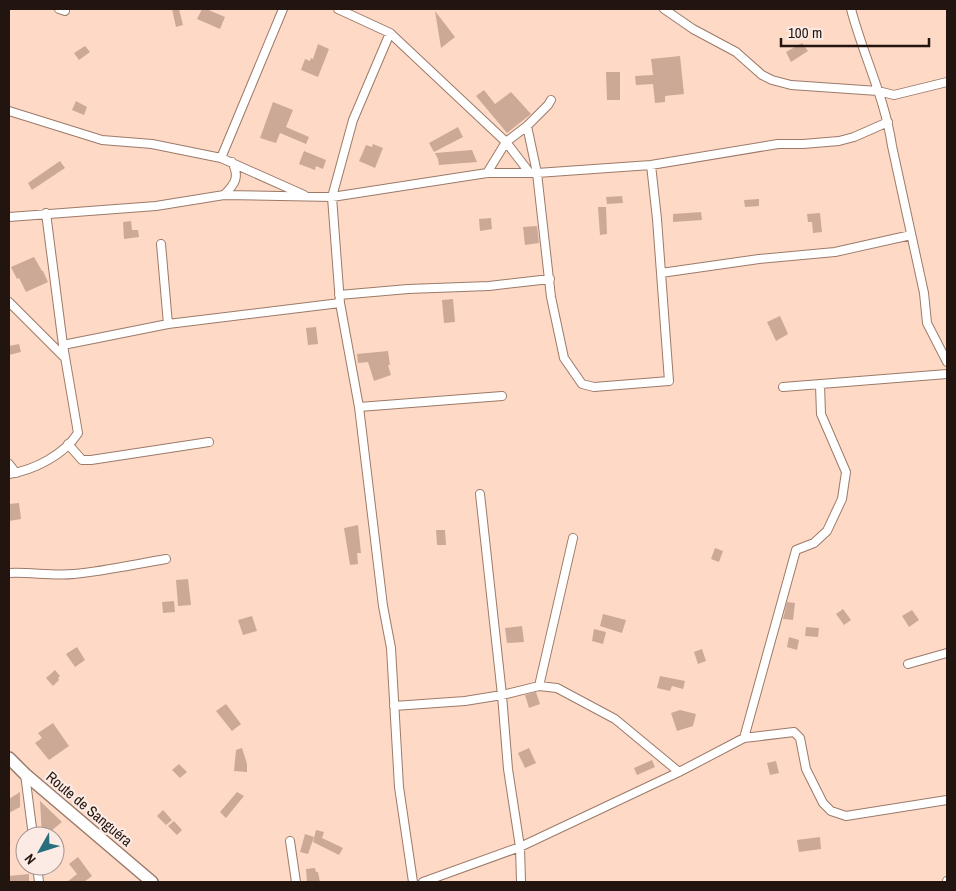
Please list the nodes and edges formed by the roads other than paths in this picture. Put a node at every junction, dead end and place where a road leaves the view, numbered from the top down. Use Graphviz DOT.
graph roads {
  1 [pos="283,9"];
  2 [pos="338,9"];
  3 [pos="664,9"];
  4 [pos="851,9"];
  5 [pos="390,33"];
  6 [pos="947,82"];
  7 [pos="878,91"];
  8 [pos="551,100"];
  9 [pos="9,111"];
  10 [pos="888,122"];
  11 [pos="526,126"];
  12 [pos="506,142"];
  13 [pos="220,158"];
  14 [pos="232,162"];
  15 [pos="651,165"];
  16 [pos="487,173"];
  17 [pos="533,173"];
  18 [pos="224,195"];
  19 [pos="308,196"];
  20 [pos="332,197"];
  21 [pos="46,213"];
  22 [pos="9,217"];
  23 [pos="911,235"];
  24 [pos="161,244"];
  25 [pos="661,273"];
  26 [pos="550,279"];
  27 [pos="340,299"];
  28 [pos="9,302"];
  29 [pos="168,324"];
  30 [pos="63,345"];
  31 [pos="65,358"];
  32 [pos="947,362"];
  33 [pos="947,374"];
  34 [pos="820,385"];
  35 [pos="784,387"];
  36 [pos="502,396"];
  37 [pos="359,407"];
  38 [pos="209,442"];
  39 [pos="68,444"];
  40 [pos="9,464"];
  41 [pos="13,473"];
  42 [pos="480,494"];
  43 [pos="573,538"];
  44 [pos="166,559"];
  45 [pos="9,573"];
  46 [pos="947,653"];
  47 [pos="908,664"];
  48 [pos="539,686"];
  49 [pos="502,695"];
  50 [pos="394,706"];
  51 [pos="744,738"];
  52 [pos="9,758"];
  53 [pos="679,772"];
  54 [pos="25,774"];
  55 [pos="947,800"];
  56 [pos="32,826"];
  57 [pos="290,841"];
  58 [pos="520,847"];
  59 [pos="152,882"];
  60 [pos="296,882"];
  61 [pos="413,882"];
  62 [pos="423,882"];
  63 [pos="522,882"];
  1 -- 13 [label="street"];
  2 -- 5 [label="street"];
  3 -- 7 [label="street"];
  4 -- 7 [label="street"];
  5 -- 12 [label="street"];
  5 -- 20 [label="street"];
  6 -- 7 [label="street"];
  7 -- 10 [label="street"];
  8 -- 11 [label="street"];
  9 -- 13 [label="street"];
  10 -- 15 [label="street"];
  10 -- 23 [label="street"];
  11 -- 12 [label="street"];
  11 -- 17 [label="street"];
  12 -- 16 [label="street"];
  12 -- 17 [label="street"];
  13 -- 14 [label="street"];
  14 -- 18 [label="street"];
  14 -- 19 [label="street"];
  15 -- 17 [label="street"];
  15 -- 25 [label="street"];
  16 -- 17 [label="street"];
  16 -- 20 [label="street"];
  17 -- 26 [label="street"];
  18 -- 19 [label="street"];
  18 -- 21 [label="street"];
  19 -- 20 [label="street"];
  20 -- 27 [label="street"];
  21 -- 22 [label="street"];
  21 -- 30 [label="street"];
  23 -- 25 [label="street"];
  23 -- 32 [label="street"];
  24 -- 29 [label="street"];
  25 -- 26 [label="street"];
  26 -- 27 [label="street"];
  27 -- 29 [label="street"];
  27 -- 37 [label="street"];
  28 -- 31 [label="street"];
  29 -- 30 [label="street"];
  30 -- 31 [label="street"];
  31 -- 39 [label="street"];
  33 -- 34 [label="street"];
  34 -- 35 [label="street"];
  34 -- 51 [label="street"];
  36 -- 37 [label="street"];
  37 -- 50 [label="street"];
  38 -- 39 [label="street"];
  39 -- 41 [label="street"];
  40 -- 41 [label="street"];
  42 -- 49 [label="street"];
  43 -- 48 [label="street"];
  44 -- 45 [label="street"];
  46 -- 47 [label="street"];
  48 -- 49 [label="street"];
  48 -- 53 [label="street"];
  49 -- 50 [label="street"];
  49 -- 58 [label="street"];
  50 -- 61 [label="street"];
  51 -- 53 [label="street"];
  51 -- 55 [label="street"];
  52 -- 54 [label="street, Route de Sanguéra"];
  53 -- 58 [label="street"];
  54 -- 56 [label="street"];
  54 -- 59 [label="street, Route de Sanguéra"];
  57 -- 60 [label="street"];
  58 -- 62 [label="street"];
  58 -- 63 [label="street"];
}
